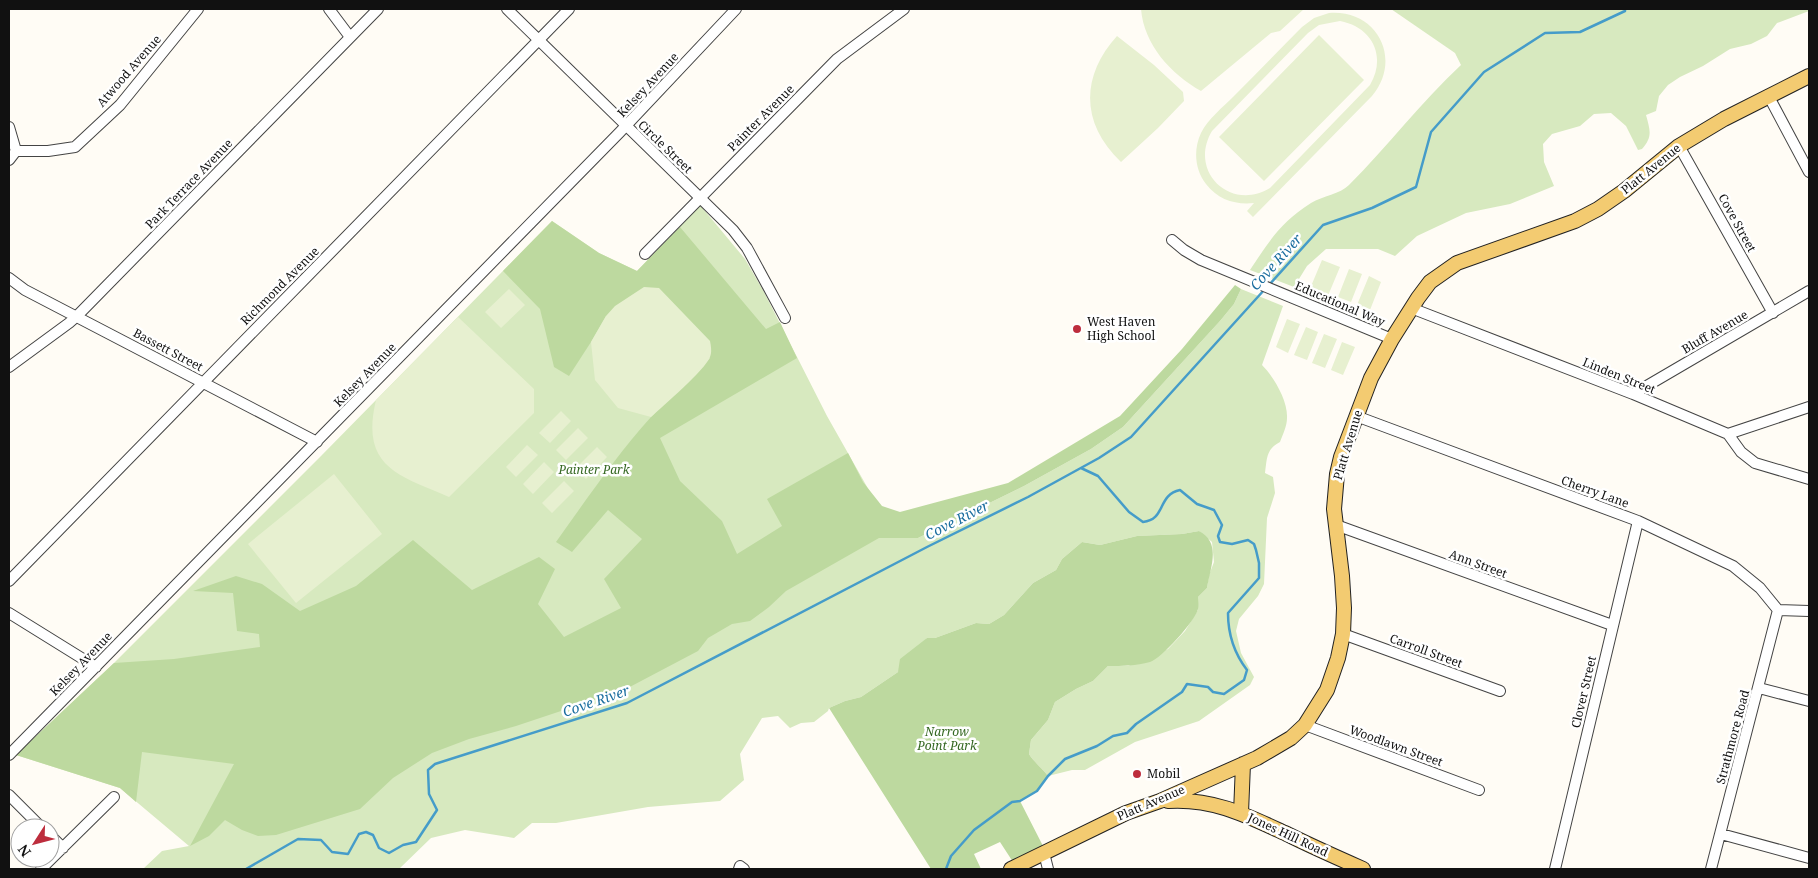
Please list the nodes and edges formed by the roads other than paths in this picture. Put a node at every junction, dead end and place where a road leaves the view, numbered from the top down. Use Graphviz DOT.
graph roads {
  1 [pos="198,9"];
  2 [pos="329,9"];
  3 [pos="378,9"];
  4 [pos="507,9"];
  5 [pos="569,9"];
  6 [pos="736,9"];
  7 [pos="904,9"];
  8 [pos="350,37"];
  9 [pos="539,40"];
  10 [pos="1809,76"];
  11 [pos="1768,96"];
  12 [pos="626,126"];
  13 [pos="9,127"];
  14 [pos="1679,146"];
  15 [pos="16,151"];
  16 [pos="9,160"];
  17 [pos="1809,172"];
  18 [pos="700,198"];
  19 [pos="1172,240"];
  20 [pos="646,254"];
  21 [pos="9,278"];
  22 [pos="1809,291"];
  23 [pos="1411,308"];
  24 [pos="1773,313"];
  25 [pos="77,316"];
  26 [pos="785,318"];
  27 [pos="1392,339"];
  28 [pos="9,367"];
  29 [pos="203,382"];
  30 [pos="1633,394"];
  31 [pos="1809,407"];
  32 [pos="1356,416"];
  33 [pos="1728,434"];
  34 [pos="317,442"];
  35 [pos="1809,479"];
  36 [pos="1638,521"];
  37 [pos="1336,525"];
  38 [pos="9,581"];
  39 [pos="1778,610"];
  40 [pos="1809,611"];
  41 [pos="9,613"];
  42 [pos="1612,625"];
  43 [pos="1343,634"];
  44 [pos="96,667"];
  45 [pos="1759,688"];
  46 [pos="1500,691"];
  47 [pos="1809,701"];
  48 [pos="1305,725"];
  49 [pos="9,755"];
  50 [pos="1243,764"];
  51 [pos="1479,790"];
  52 [pos="9,795"];
  53 [pos="114,796"];
  54 [pos="1160,801"];
  55 [pos="1241,813"];
  56 [pos="32,818"];
  57 [pos="1721,834"];
  58 [pos="60,845"];
  59 [pos="63,848"];
  60 [pos="1044,853"];
  61 [pos="1809,858"];
  62 [pos="41,869"];
  63 [pos="739,869"];
  64 [pos="744,869"];
  65 [pos="1011,869"];
  66 [pos="1048,869"];
  67 [pos="1363,869"];
  68 [pos="1555,869"];
  69 [pos="1711,869"];
  1 -- 15 [label="street, Atwood Avenue"];
  2 -- 8 [label="street"];
  3 -- 8 [label="street, Park Terrace Avenue"];
  4 -- 9 [label="street, Circle Street"];
  5 -- 9 [label="street, Richmond Avenue"];
  6 -- 12 [label="street, Kelsey Avenue"];
  7 -- 18 [label="street, Painter Avenue"];
  8 -- 25 [label="street, Park Terrace Avenue"];
  9 -- 12 [label="street, Circle Street"];
  9 -- 29 [label="street, Richmond Avenue"];
  10 -- 11 [label="main road, Platt Avenue"];
  11 -- 14 [label="main road, Platt Avenue"];
  11 -- 17 [label="street"];
  12 -- 18 [label="street, Circle Street"];
  12 -- 34 [label="street, Kelsey Avenue"];
  13 -- 15 [label="street"];
  14 -- 23 [label="main road, Platt Avenue"];
  14 -- 24 [label="street, Cove Street"];
  15 -- 16 [label="street"];
  18 -- 20 [label="street, Painter Avenue"];
  18 -- 26 [label="street, Circle Street"];
  19 -- 27 [label="street, Educational Way"];
  21 -- 25 [label="street, Bassett Street"];
  22 -- 24 [label="street, Bluff Avenue"];
  23 -- 27 [label="main road, Platt Avenue"];
  23 -- 30 [label="street, Linden Street"];
  24 -- 30 [label="street, Bluff Avenue"];
  25 -- 28 [label="street, Park Terrace Avenue"];
  25 -- 29 [label="street, Bassett Street"];
  27 -- 32 [label="main road, Platt Avenue"];
  29 -- 34 [label="street, Bassett Street"];
  29 -- 38 [label="street, Richmond Avenue"];
  30 -- 33 [label="street, Linden Street"];
  31 -- 33 [label="street"];
  32 -- 36 [label="street, Cherry Lane"];
  32 -- 37 [label="main road, Platt Avenue"];
  33 -- 35 [label="street, Linden Street"];
  34 -- 44 [label="street, Kelsey Avenue"];
  36 -- 39 [label="street, Cherry Lane"];
  36 -- 42 [label="street, Clover Street"];
  37 -- 42 [label="street, Ann Street"];
  37 -- 43 [label="main road, Platt Avenue"];
  39 -- 40 [label="street"];
  39 -- 45 [label="street, Strathmore Road"];
  41 -- 44 [label="street"];
  42 -- 68 [label="street, Clover Street"];
  43 -- 46 [label="street, Carroll Street"];
  43 -- 48 [label="main road, Platt Avenue"];
  44 -- 49 [label="street, Kelsey Avenue"];
  45 -- 47 [label="street"];
  45 -- 57 [label="street, Strathmore Road"];
  48 -- 50 [label="main road, Platt Avenue"];
  48 -- 51 [label="street, Woodlawn Street"];
  50 -- 54 [label="main road, Platt Avenue"];
  50 -- 55 [label="main road, Jones Hill Road"];
  52 -- 56 [label="street"];
  53 -- 59 [label="street"];
  54 -- 55 [label="main road, Jones Hill Road"];
  54 -- 60 [label="main road, Platt Avenue"];
  55 -- 67 [label="main road, Jones Hill Road"];
  57 -- 61 [label="street"];
  57 -- 69 [label="street, Strathmore Road"];
  58 -- 59 [label="street"];
  59 -- 62 [label="street"];
  60 -- 65 [label="main road, Platt Avenue"];
  60 -- 66 [label="street"];
  63 -- 64 [label="street"];
}
